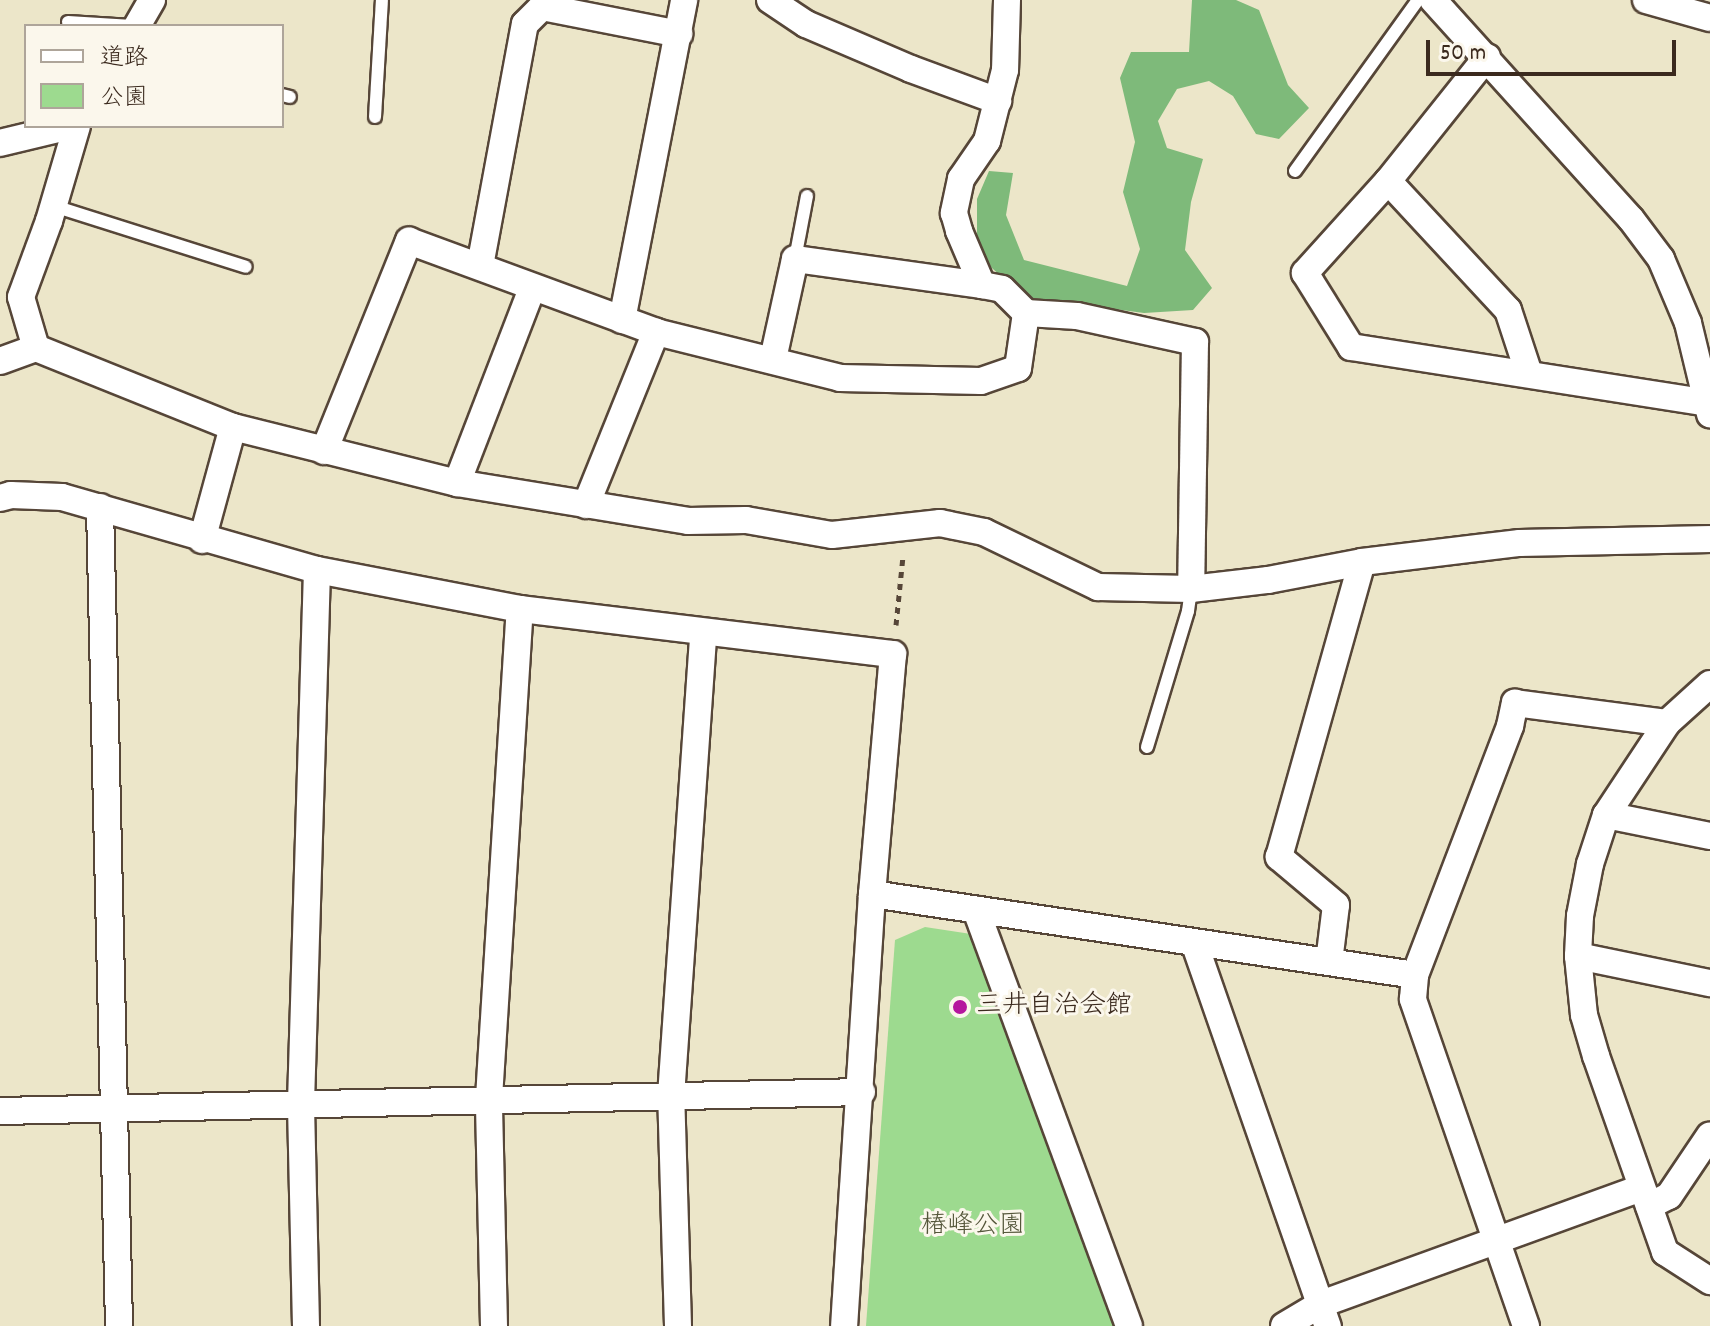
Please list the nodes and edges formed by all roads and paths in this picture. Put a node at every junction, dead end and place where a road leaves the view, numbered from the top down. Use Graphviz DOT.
graph roads {
  1 [pos="152,0"];
  2 [pos="382,0"];
  3 [pos="684,0"];
  4 [pos="1007,0"];
  5 [pos="1418,0"];
  6 [pos="1433,0"];
  7 [pos="1646,0"];
  8 [pos="780,3"];
  9 [pos="1710,18"];
  10 [pos="68,22"];
  11 [pos="102,24"];
  12 [pos="136,24"];
  13 [pos="679,34"];
  14 [pos="1487,57"];
  15 [pos="998,101"];
  16 [pos="375,117"];
  17 [pos="65,128"];
  18 [pos="74,128"];
  19 [pos="0,143"];
  20 [pos="1295,171"];
  21 [pos="1388,181"];
  22 [pos="807,196"];
  23 [pos="54,206"];
  24 [pos="795,259"];
  25 [pos="480,266"];
  26 [pos="246,267"];
  27 [pos="982,285"];
  28 [pos="532,289"];
  29 [pos="1026,313"];
  30 [pos="622,320"];
  31 [pos="656,332"];
  32 [pos="36,348"];
  33 [pos="773,359"];
  34 [pos="0,361"];
  35 [pos="1529,374"];
  36 [pos="1709,405"];
  37 [pos="233,427"];
  38 [pos="324,451"];
  39 [pos="457,483"];
  40 [pos="0,498"];
  41 [pos="586,505"];
  42 [pos="100,507"];
  43 [pos="906,525"];
  44 [pos="1710,539"];
  45 [pos="202,540"];
  46 [pos="1362,562"];
  47 [pos="317,570"];
  48 [pos="1191,589"];
  49 [pos="520,609"];
  50 [pos="703,633"];
  51 [pos="893,654"];
  52 [pos="1710,684"];
  53 [pos="1667,723"];
  54 [pos="1147,747"];
  55 [pos="1606,815"];
  56 [pos="1710,836"];
  57 [pos="872,894"];
  58 [pos="976,910"];
  59 [pos="1195,945"];
  60 [pos="1578,956"];
  61 [pos="1329,962"];
  62 [pos="1415,975"];
  63 [pos="1710,983"];
  64 [pos="862,1092"];
  65 [pos="671,1096"];
  66 [pos="489,1098"];
  67 [pos="301,1103"];
  68 [pos="116,1108"];
  69 [pos="0,1111"];
  70 [pos="1710,1135"];
  71 [pos="1645,1197"];
  72 [pos="1496,1240"];
  73 [pos="1710,1281"];
  74 [pos="1325,1315"];
  75 [pos="119,1326"];
  76 [pos="306,1326"];
  77 [pos="494,1326"];
  78 [pos="678,1326"];
  79 [pos="844,1326"];
  80 [pos="1129,1326"];
  81 [pos="1284,1326"];
  82 [pos="1526,1326"];
  1 -- 12 [label="street"];
  2 -- 16 [label="lane"];
  3 -- 13 [label="street"];
  4 -- 15 [label="street"];
  5 -- 20 [label="lane"];
  6 -- 14 [label="street"];
  7 -- 9 [label="street"];
  8 -- 15 [label="street"];
  10 -- 11 [label="lane"];
  13 -- 25 [label="street"];
  13 -- 30 [label="street"];
  14 -- 21 [label="street"];
  14 -- 36 [label="street"];
  15 -- 27 [label="street"];
  17 -- 19 [label="street"];
  18 -- 23 [label="street"];
  21 -- 35 [label="street"];
  21 -- 35 [label="street"];
  22 -- 24 [label="lane"];
  23 -- 26 [label="lane"];
  23 -- 32 [label="street"];
  24 -- 27 [label="street"];
  24 -- 33 [label="street"];
  25 -- 28 [label="street"];
  25 -- 38 [label="street"];
  27 -- 29 [label="street"];
  28 -- 30 [label="street"];
  28 -- 39 [label="street"];
  29 -- 33 [label="street"];
  29 -- 48 [label="street"];
  30 -- 31 [label="street"];
  31 -- 33 [label="street"];
  31 -- 41 [label="street"];
  32 -- 34 [label="street"];
  32 -- 37 [label="street"];
  35 -- 36 [label="street"];
  37 -- 38 [label="street"];
  37 -- 45 [label="street"];
  38 -- 39 [label="street"];
  39 -- 41 [label="street"];
  40 -- 42 [label="street"];
  41 -- 43 [label="street"];
  42 -- 45 [label="street"];
  42 -- 68 [label="street"];
  43 -- 48 [label="street"];
  43 -- 51 [label="path"];
  44 -- 46 [label="street"];
  45 -- 47 [label="street"];
  46 -- 48 [label="street"];
  46 -- 61 [label="street"];
  47 -- 49 [label="street"];
  47 -- 67 [label="street"];
  48 -- 54 [label="lane"];
  49 -- 50 [label="street"];
  49 -- 66 [label="street"];
  50 -- 51 [label="street"];
  50 -- 65 [label="street"];
  51 -- 57 [label="street"];
  52 -- 53 [label="street"];
  53 -- 55 [label="street"];
  53 -- 62 [label="street"];
  55 -- 56 [label="street"];
  55 -- 60 [label="street"];
  57 -- 58 [label="street"];
  57 -- 64 [label="street"];
  58 -- 59 [label="street"];
  58 -- 80 [label="street"];
  59 -- 61 [label="street"];
  59 -- 74 [label="street"];
  60 -- 63 [label="street"];
  60 -- 71 [label="street"];
  61 -- 62 [label="street"];
  62 -- 72 [label="street"];
  64 -- 65 [label="street"];
  64 -- 79 [label="street"];
  65 -- 66 [label="street"];
  65 -- 78 [label="street"];
  66 -- 67 [label="street"];
  66 -- 77 [label="street"];
  67 -- 68 [label="street"];
  67 -- 76 [label="street"];
  68 -- 69 [label="street"];
  68 -- 75 [label="street"];
  70 -- 71 [label="street"];
  71 -- 72 [label="street"];
  71 -- 73 [label="street"];
  72 -- 74 [label="street"];
  72 -- 82 [label="street"];
  74 -- 81 [label="street"];
}
